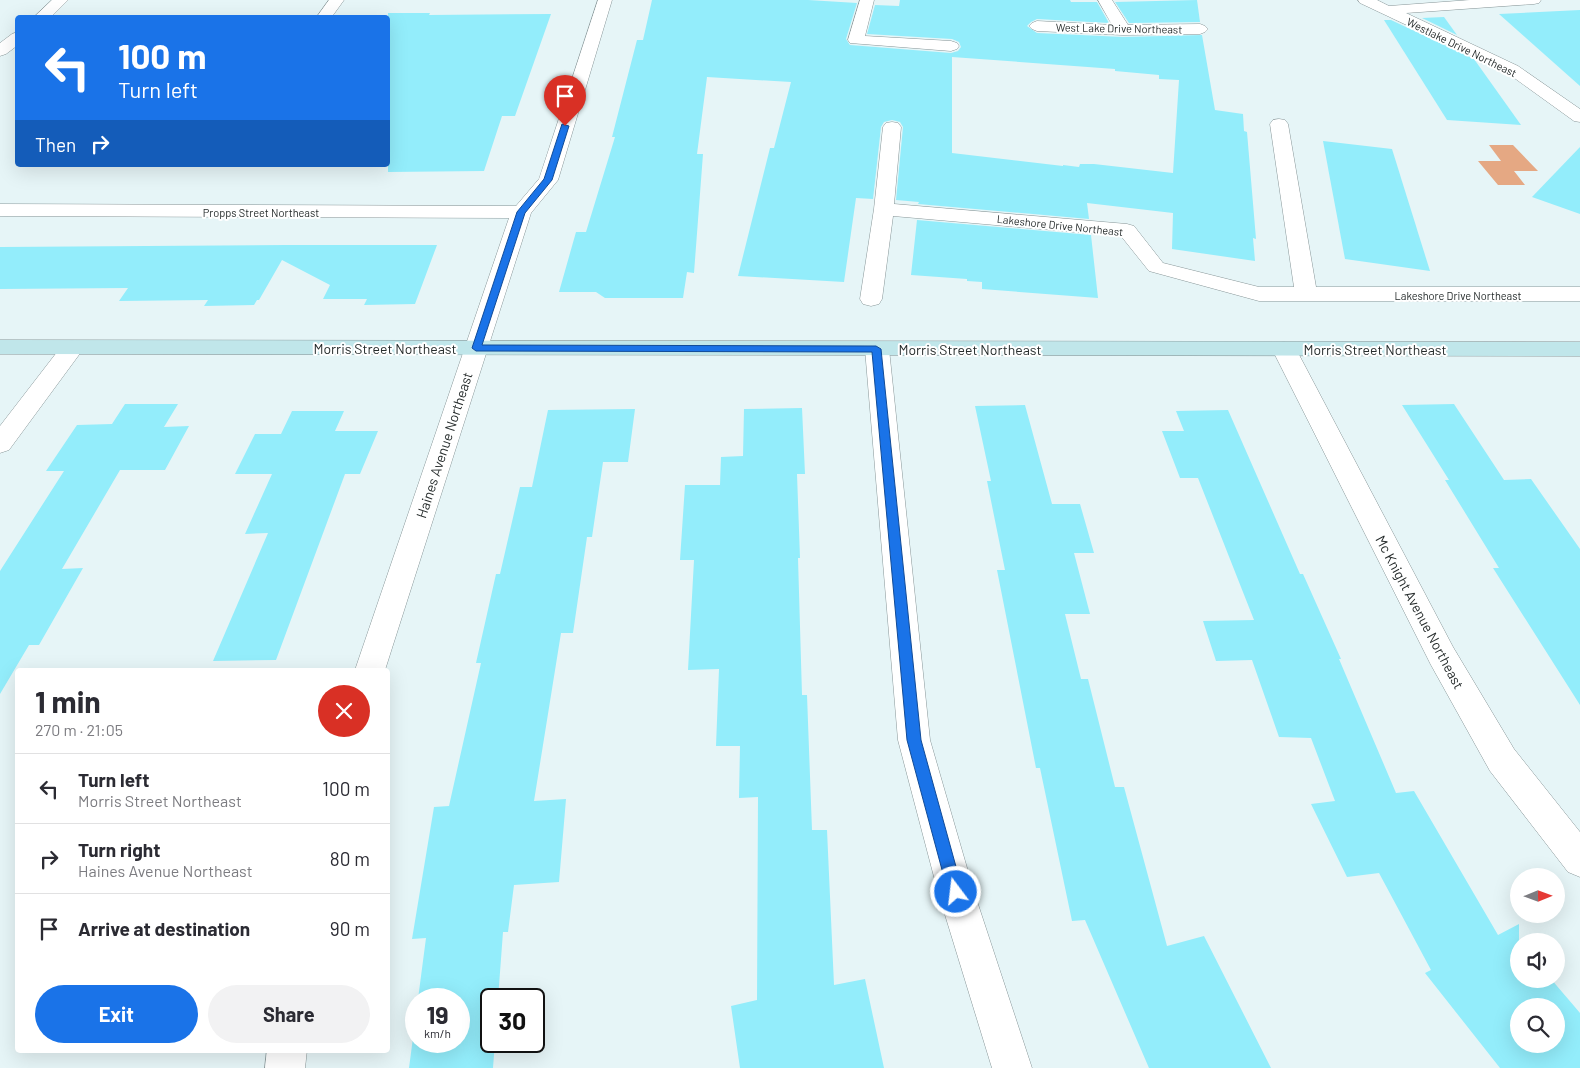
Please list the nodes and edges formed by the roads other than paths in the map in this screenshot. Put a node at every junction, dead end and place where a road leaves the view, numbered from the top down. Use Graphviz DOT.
graph roads {
  1 [pos="61,0"];
  2 [pos="337,0"];
  3 [pos="605,0"];
  4 [pos="867,0"];
  5 [pos="1105,0"];
  6 [pos="1365,0"];
  7 [pos="1534,0"];
  8 [pos="1388,10"];
  9 [pos="44,15"];
  10 [pos="325,15"];
  11 [pos="1037,26"];
  12 [pos="1200,28"];
  13 [pos="1123,30"];
  14 [pos="15,40"];
  15 [pos="952,46"];
  16 [pos="0,52"];
  17 [pos="1580,117"];
  18 [pos="1279,124"];
  19 [pos="892,127"];
  20 [pos="884,209"];
  21 [pos="0,210"];
  22 [pos="521,212"];
  23 [pos="1580,294"];
  24 [pos="1306,295"];
  25 [pos="871,299"];
  26 [pos="0,347"];
  27 [pos="72,348"];
  28 [pos="476,348"];
  29 [pos="1284,348"];
  30 [pos="876,349"];
  31 [pos="1580,349"];
  32 [pos="0,444"];
  33 [pos="371,668"];
  34 [pos="1580,860"];
  35 [pos="287,1053"];
  36 [pos="285,1068"];
  37 [pos="1012,1068"];
  1 -- 9 [label="street"];
  2 -- 10 [label="street"];
  3 -- 22 [label="street, Haines Avenue Northeast"];
  4 -- 15 [label="street"];
  5 -- 13 [label="street"];
  6 -- 8 [label="street, Westlake Drive Northeast"];
  7 -- 8 [label="street"];
  8 -- 17 [label="street, Westlake Drive Northeast"];
  11 -- 13 [label="street, West Lake Drive Northeast"];
  12 -- 13 [label="street, West Lake Drive Northeast"];
  14 -- 16 [label="street"];
  18 -- 24 [label="street"];
  19 -- 20 [label="street"];
  20 -- 24 [label="street, Lakeshore Drive Northeast"];
  20 -- 25 [label="street"];
  21 -- 22 [label="street, Propps Street Northeast"];
  22 -- 28 [label="street, Haines Avenue Northeast"];
  23 -- 24 [label="street, Lakeshore Drive Northeast"];
  26 -- 27 [label="street, Morris Street Northeast"];
  27 -- 28 [label="street, Morris Street Northeast"];
  27 -- 32 [label="street"];
  28 -- 30 [label="street, Morris Street Northeast"];
  28 -- 33 [label="street, Haines Avenue Northeast"];
  29 -- 30 [label="street, Morris Street Northeast"];
  29 -- 31 [label="street, Morris Street Northeast"];
  29 -- 34 [label="street, Mc Knight Avenue Northeast"];
  30 -- 37 [label="street"];
  35 -- 36 [label="street"];
}
